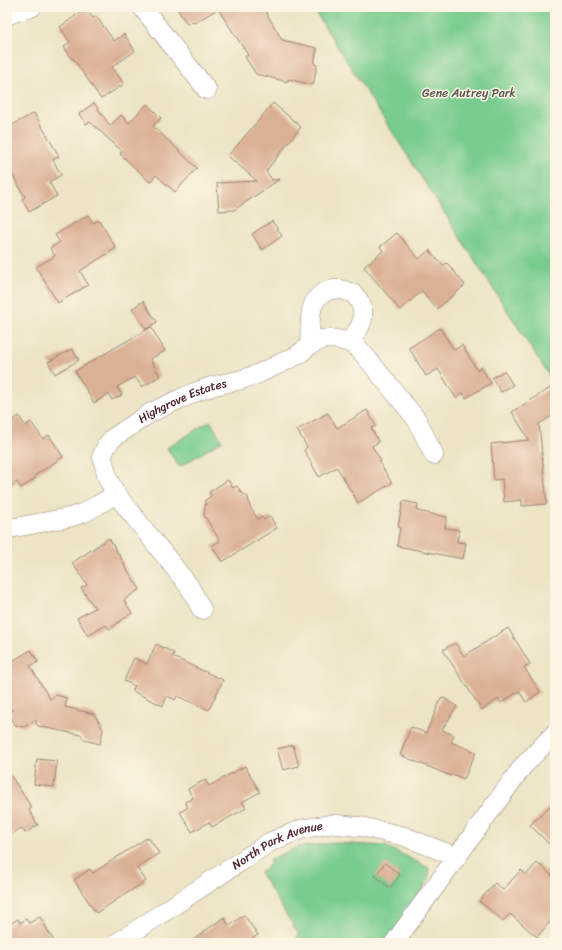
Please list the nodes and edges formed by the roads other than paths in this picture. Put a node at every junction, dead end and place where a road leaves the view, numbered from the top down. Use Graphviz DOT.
graph roads {
  1 [pos="32,7"];
  2 [pos="142,7"];
  3 [pos="7,16"];
  4 [pos="207,90"];
  5 [pos="349,342"];
  6 [pos="310,345"];
  7 [pos="434,455"];
  8 [pos="116,494"];
  9 [pos="7,529"];
  10 [pos="202,610"];
  11 [pos="555,733"];
  12 [pos="457,857"];
  13 [pos="117,943"];
  14 [pos="394,943"];
  1 -- 3 [label="street"];
  2 -- 4 [label="street"];
  5 -- 6 [label="street, Highgrove Estates"];
  5 -- 6 [label="street"];
  5 -- 7 [label="street"];
  6 -- 8 [label="street, Highgrove Estates"];
  8 -- 9 [label="street"];
  8 -- 10 [label="street, Highgrove Estates"];
  11 -- 12 [label="street"];
  12 -- 13 [label="street, North Park Avenue"];
  12 -- 14 [label="street"];
}
